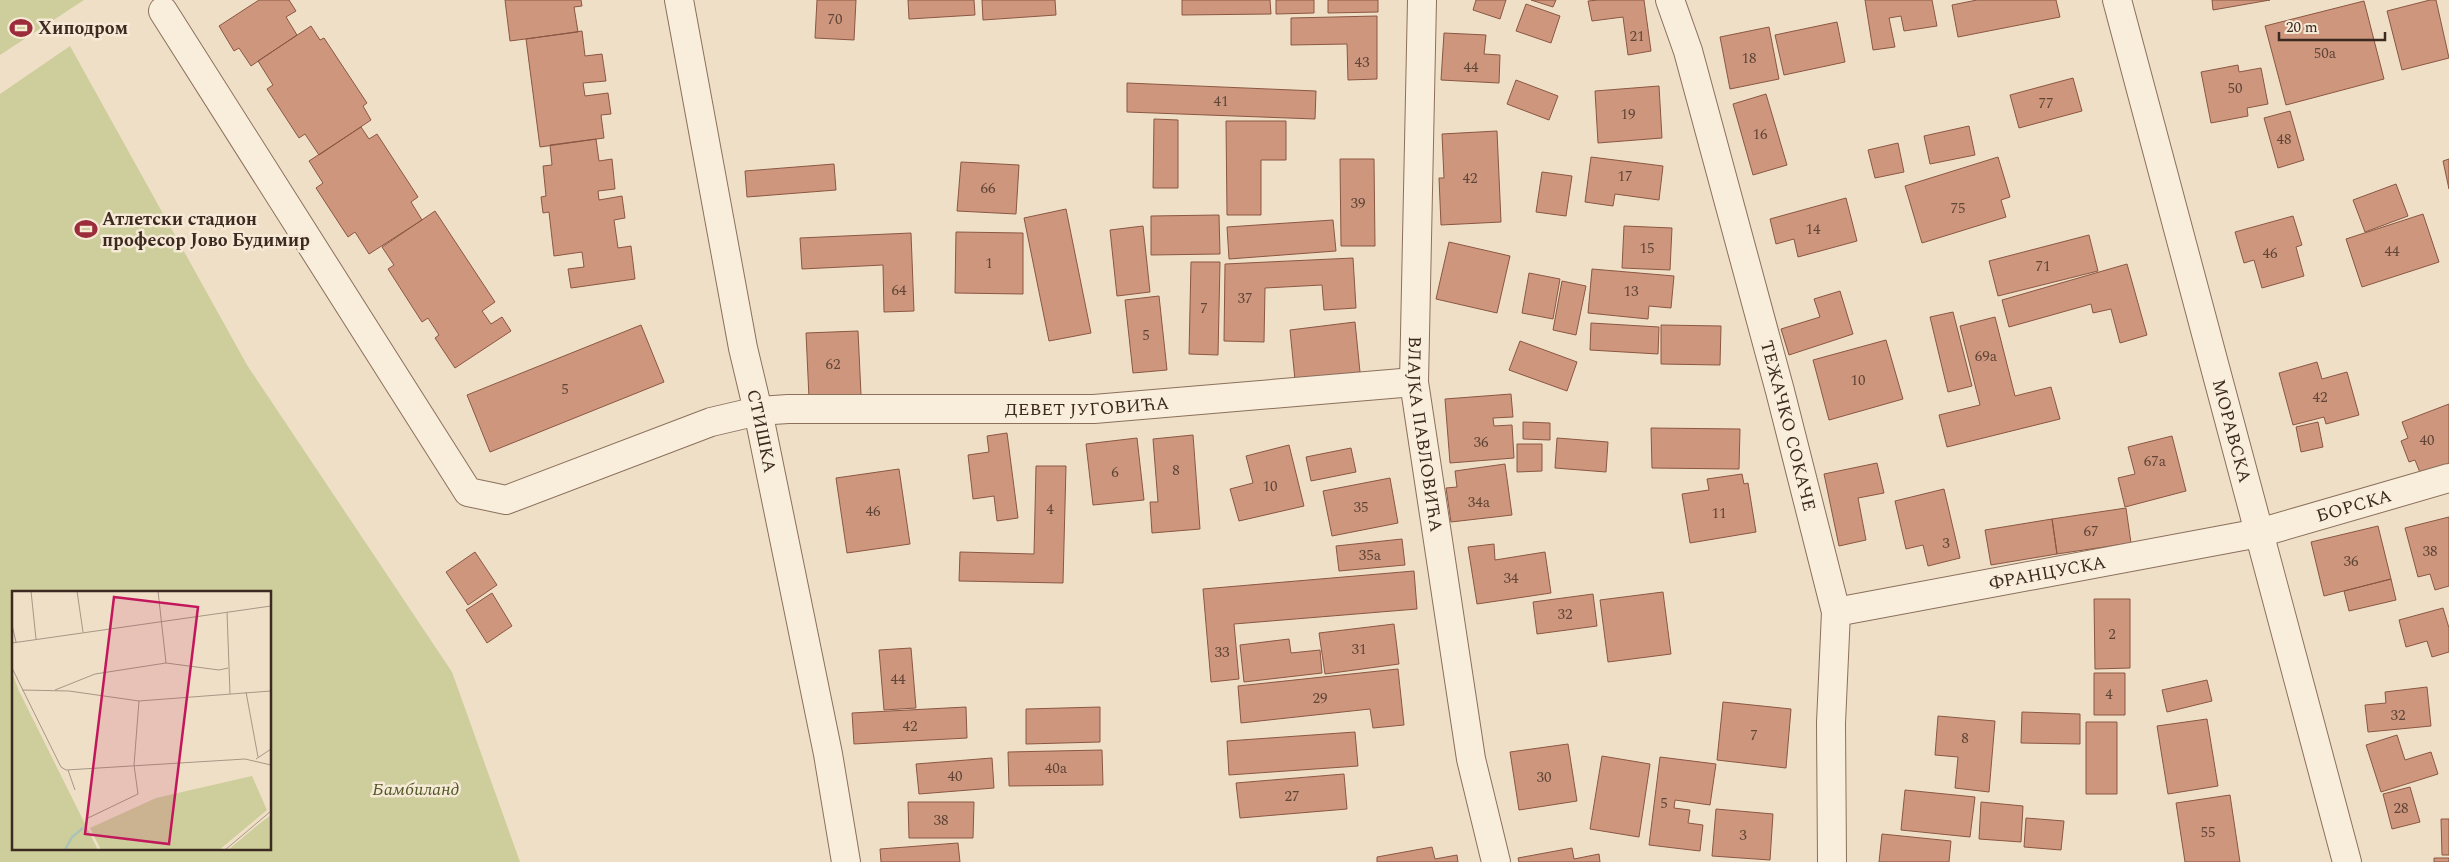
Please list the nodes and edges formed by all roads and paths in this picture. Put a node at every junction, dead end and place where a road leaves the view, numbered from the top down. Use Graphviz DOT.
graph roads {
  1 [pos="679,0"];
  2 [pos="1422,0"];
  3 [pos="1670,0"];
  4 [pos="2117,0"];
  5 [pos="163,11"];
  6 [pos="1414,382"];
  7 [pos="758,411"];
  8 [pos="2449,478"];
  9 [pos="2259,533"];
  10 [pos="1836,612"];
  11 [pos="846,862"];
  12 [pos="1496,862"];
  13 [pos="1832,862"];
  14 [pos="2347,862"];
  1 -- 7 [label="street, СТИШКА"];
  2 -- 6 [label="street, ВЛАЈКА ПАВЛОВИЋА"];
  3 -- 10 [label="street, ТЕЖАЧКО СОКАЧЕ"];
  4 -- 9 [label="street, МОРАВСКА"];
  5 -- 7 [label="street, ДЕВЕТ ЈУГОВИЋА"];
  6 -- 7 [label="street, ДЕВЕТ ЈУГОВИЋА"];
  6 -- 12 [label="street, ВЛАЈКА ПАВЛОВИЋА"];
  7 -- 11 [label="street, СТИШКА"];
  8 -- 9 [label="street, БОРСКА"];
  9 -- 10 [label="street, ФРАНЦУСКА"];
  9 -- 14 [label="street, МОРАВСКА"];
  10 -- 13 [label="street, ТЕЖАЧКО СОКАЧЕ"];
}
